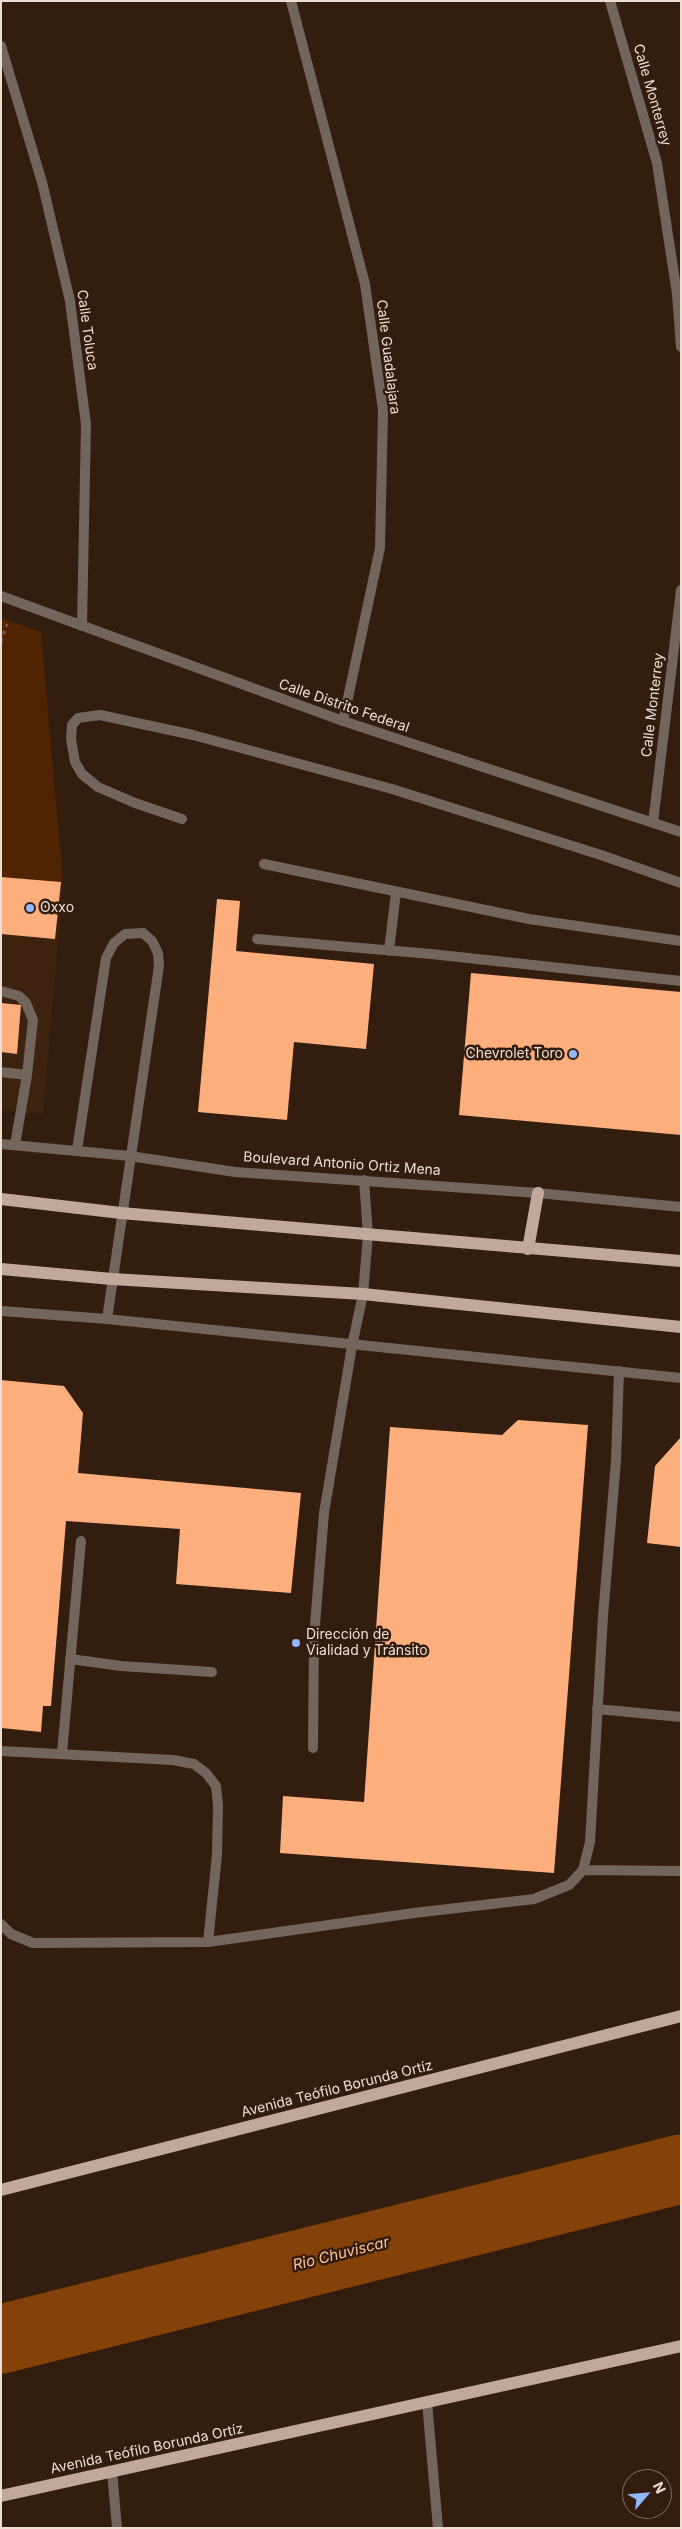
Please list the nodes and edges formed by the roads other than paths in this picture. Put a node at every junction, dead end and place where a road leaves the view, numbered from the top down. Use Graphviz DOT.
graph roads {
  1 [pos="291,1"];
  2 [pos="610,1"];
  3 [pos="1,46"];
  4 [pos="681,347"];
  5 [pos="681,590"];
  6 [pos="1,596"];
  7 [pos="82,626"];
  8 [pos="343,721"];
  9 [pos="182,818"];
  10 [pos="653,823"];
  11 [pos="681,832"];
  12 [pos="264,864"];
  13 [pos="681,883"];
  14 [pos="396,892"];
  15 [pos="257,939"];
  16 [pos="681,941"];
  17 [pos="389,951"];
  18 [pos="681,981"];
  19 [pos="1,991"];
  20 [pos="1,1072"];
  21 [pos="27,1075"];
  22 [pos="1,1144"];
  23 [pos="15,1145"];
  24 [pos="77,1150"];
  25 [pos="130,1156"];
  26 [pos="364,1180"];
  27 [pos="538,1193"];
  28 [pos="1,1200"];
  29 [pos="681,1207"];
  30 [pos="121,1213"];
  31 [pos="368,1235"];
  32 [pos="528,1249"];
  33 [pos="681,1261"];
  34 [pos="1,1269"];
  35 [pos="112,1279"];
  36 [pos="363,1294"];
  37 [pos="1,1311"];
  38 [pos="107,1319"];
  39 [pos="681,1327"];
  40 [pos="352,1346"];
  41 [pos="619,1371"];
  42 [pos="681,1378"];
  43 [pos="81,1541"];
  44 [pos="70,1659"];
  45 [pos="212,1672"];
  46 [pos="597,1709"];
  47 [pos="681,1717"];
  48 [pos="313,1748"];
  49 [pos="1,1751"];
  50 [pos="62,1753"];
  51 [pos="583,1870"];
  52 [pos="681,1871"];
  53 [pos="1,1924"];
  54 [pos="208,1942"];
  55 [pos="681,2016"];
  56 [pos="1,2190"];
  57 [pos="681,2346"];
  58 [pos="427,2402"];
  59 [pos="112,2472"];
  60 [pos="1,2496"];
  61 [pos="117,2528"];
  62 [pos="438,2528"];
  1 -- 8 [label="street, Calle Guadalajara"];
  2 -- 4 [label="street, Calle Monterrey"];
  3 -- 7 [label="street, Calle Toluca"];
  5 -- 10 [label="street, Calle Monterrey"];
  6 -- 7 [label="street, Calle Distrito Federal"];
  7 -- 8 [label="street, Calle Distrito Federal"];
  8 -- 10 [label="street, Calle Distrito Federal"];
  9 -- 13 [label="street"];
  10 -- 11 [label="street, Calle Distrito Federal"];
  12 -- 14 [label="street"];
  14 -- 16 [label="street"];
  14 -- 17 [label="street"];
  15 -- 17 [label="street"];
  17 -- 18 [label="street"];
  19 -- 21 [label="street"];
  20 -- 21 [label="street"];
  21 -- 23 [label="street"];
  22 -- 23 [label="street, Boulevard Antonio Ortiz Mena"];
  23 -- 24 [label="street, Boulevard Antonio Ortiz Mena"];
  24 -- 25 [label="street, Boulevard Antonio Ortiz Mena"];
  24 -- 25 [label="street"];
  25 -- 26 [label="street, Boulevard Antonio Ortiz Mena"];
  25 -- 30 [label="street"];
  26 -- 27 [label="street, Boulevard Antonio Ortiz Mena"];
  26 -- 31 [label="street"];
  27 -- 29 [label="street, Boulevard Antonio Ortiz Mena"];
  27 -- 32 [label="main road"];
  28 -- 30 [label="main road"];
  30 -- 31 [label="main road"];
  30 -- 35 [label="street"];
  31 -- 32 [label="main road"];
  31 -- 36 [label="street"];
  32 -- 33 [label="main road"];
  34 -- 35 [label="main road"];
  35 -- 36 [label="main road"];
  35 -- 38 [label="street"];
  36 -- 39 [label="main road"];
  36 -- 40 [label="street"];
  37 -- 38 [label="street"];
  38 -- 40 [label="street"];
  40 -- 41 [label="street"];
  40 -- 48 [label="street"];
  41 -- 42 [label="street"];
  41 -- 46 [label="street"];
  43 -- 44 [label="street"];
  44 -- 45 [label="street"];
  44 -- 50 [label="street"];
  46 -- 47 [label="street"];
  46 -- 51 [label="street"];
  49 -- 50 [label="street"];
  50 -- 54 [label="street"];
  51 -- 52 [label="street"];
  51 -- 54 [label="street"];
  53 -- 54 [label="street"];
  55 -- 56 [label="main road, Avenida Teófilo Borunda Ortíz"];
  57 -- 58 [label="main road, Avenida Teófilo Borunda Ortíz"];
  58 -- 59 [label="main road, Avenida Teófilo Borunda Ortíz"];
  58 -- 62 [label="street"];
  59 -- 60 [label="main road, Avenida Teófilo Borunda Ortíz"];
  59 -- 61 [label="street"];
}
